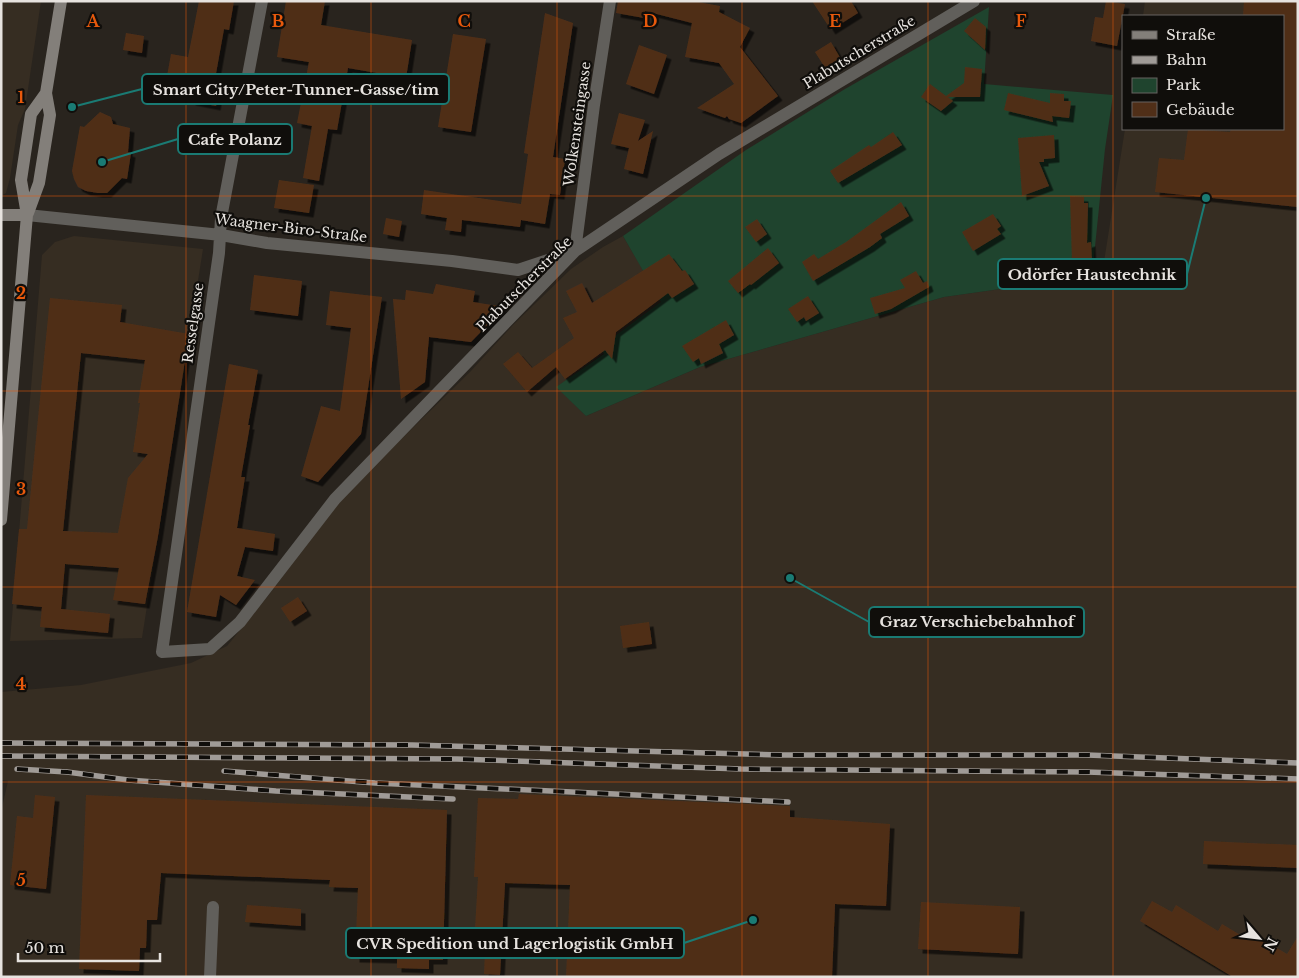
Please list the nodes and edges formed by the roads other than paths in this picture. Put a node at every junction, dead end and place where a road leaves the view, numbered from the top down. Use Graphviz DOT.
graph roads {
  1 [pos="61,1"];
  2 [pos="262,1"];
  3 [pos="610,1"];
  4 [pos="974,1"];
  5 [pos="46,93"];
  6 [pos="1,215"];
  7 [pos="27,216"];
  8 [pos="221,234"];
  9 [pos="575,252"];
  10 [pos="1,520"];
  11 [pos="162,652"];
  12 [pos="213,907"];
  13 [pos="210,977"];
  1 -- 5 [label="main road"];
  2 -- 8 [label="street, Resselgasse"];
  3 -- 9 [label="street, Wolkensteingasse"];
  4 -- 9 [label="street, Plabutscherstraße"];
  5 -- 7 [label="main road"];
  5 -- 7 [label="main road"];
  6 -- 7 [label="main road, Waagner-Biro-Straße"];
  7 -- 8 [label="street, Waagner-Biro-Straße"];
  7 -- 10 [label="main road"];
  8 -- 9 [label="street, Waagner-Biro-Straße"];
  8 -- 11 [label="street, Resselgasse"];
  9 -- 11 [label="street, Plabutscherstraße"];
  12 -- 13 [label="street"];
}
